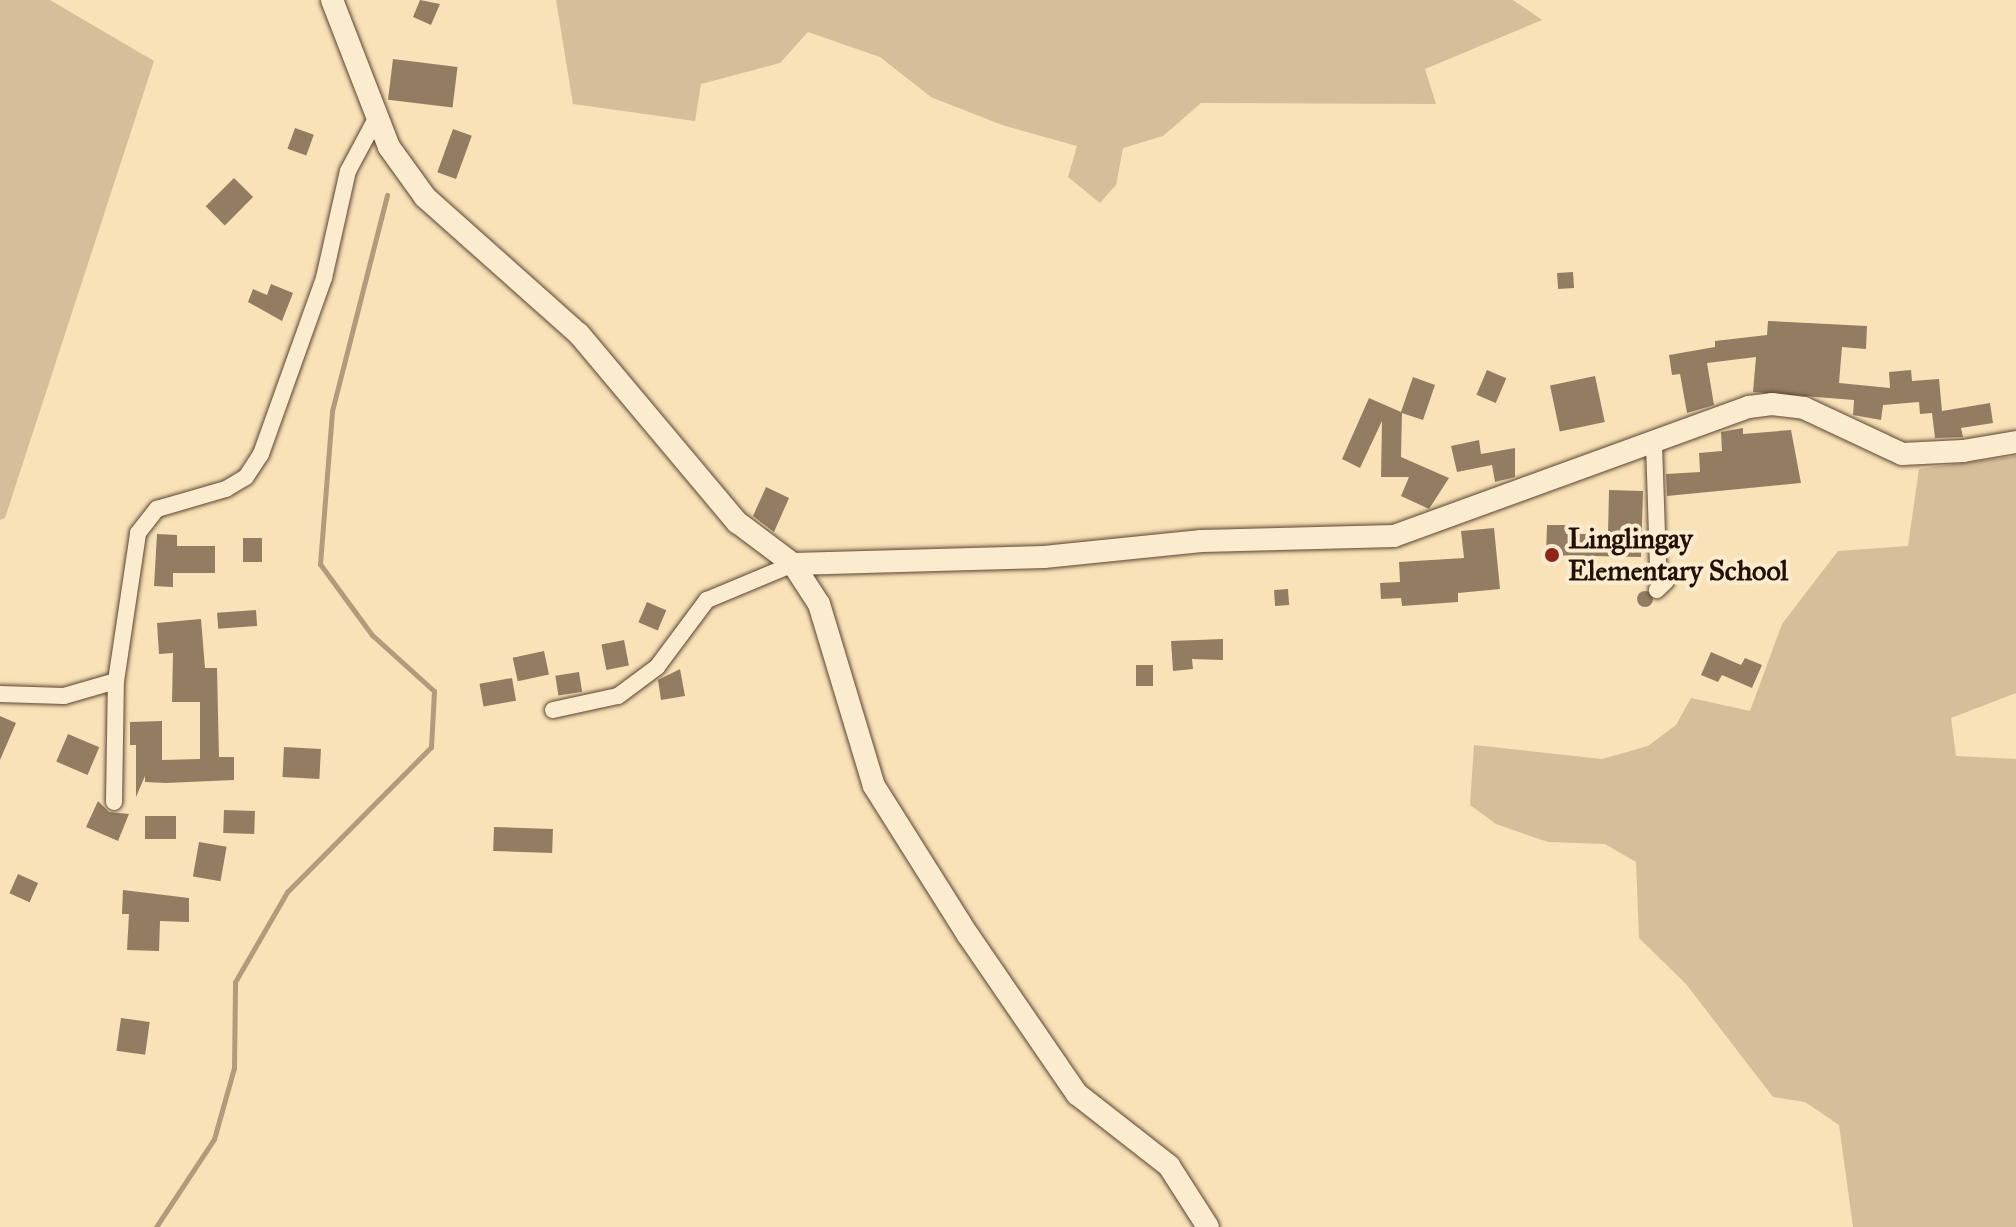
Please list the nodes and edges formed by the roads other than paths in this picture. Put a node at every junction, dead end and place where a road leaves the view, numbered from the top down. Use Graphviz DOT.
graph roads {
  1 [pos="332,0"];
  2 [pos="378,115"];
  3 [pos="2016,442"];
  4 [pos="1654,444"];
  5 [pos="793,564"];
  6 [pos="1657,590"];
  7 [pos="116,681"];
  8 [pos="0,694"];
  9 [pos="553,710"];
  10 [pos="114,802"];
  11 [pos="1208,1227"];
  1 -- 2 [label="street"];
  2 -- 5 [label="street"];
  2 -- 7 [label="street"];
  3 -- 4 [label="street"];
  4 -- 5 [label="street"];
  4 -- 6 [label="street"];
  5 -- 9 [label="street"];
  5 -- 11 [label="street"];
  7 -- 8 [label="street"];
  7 -- 10 [label="street"];
}
